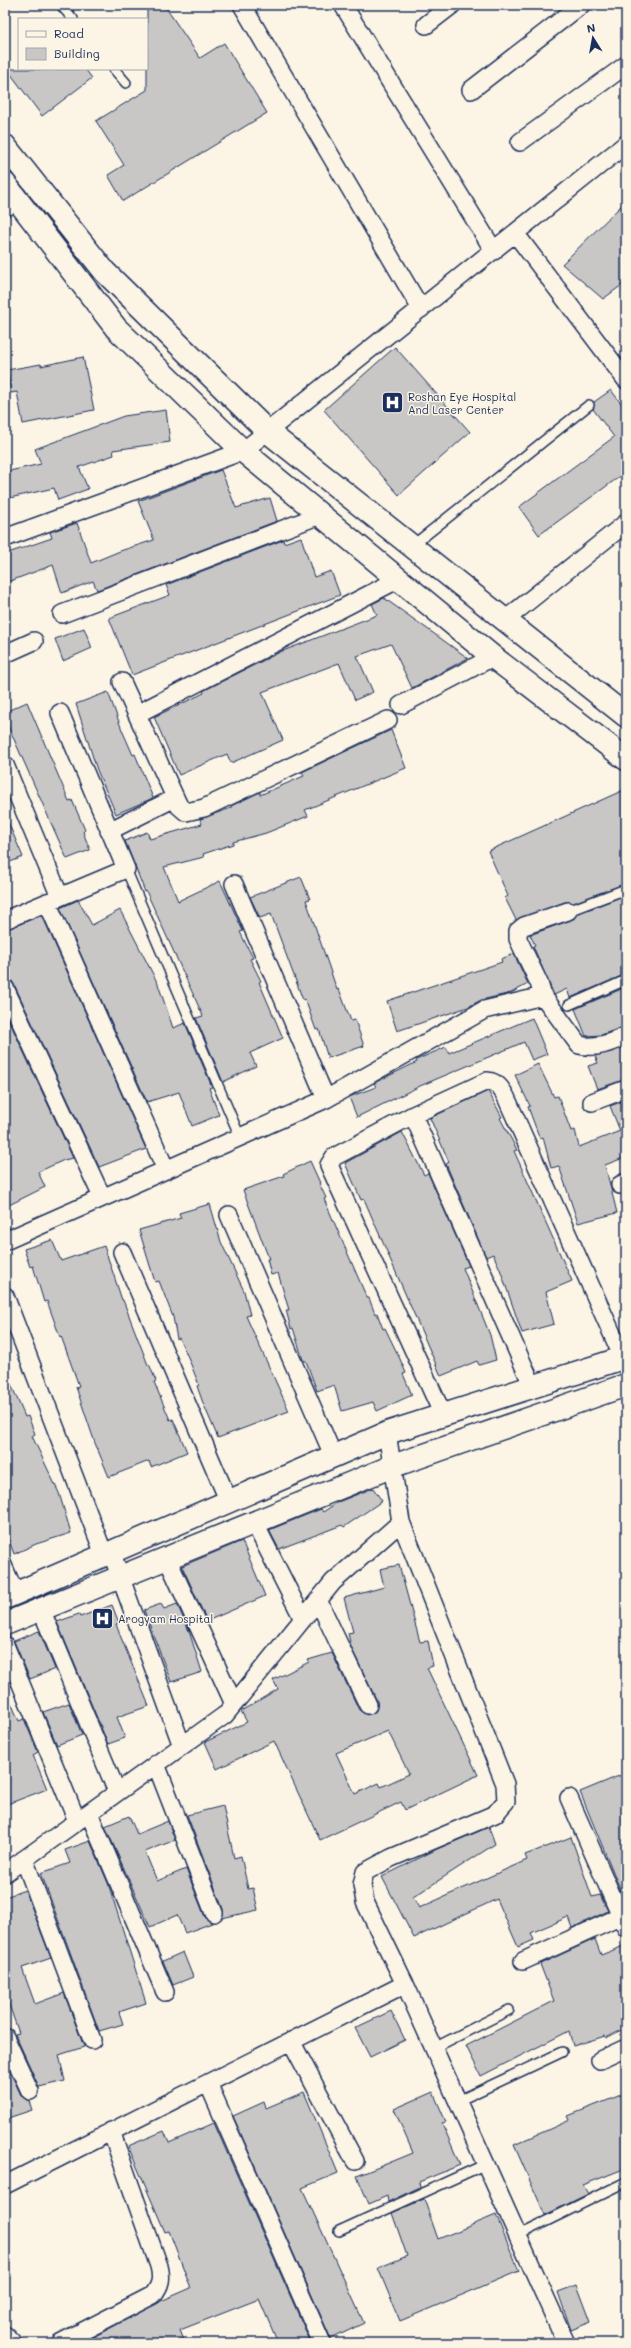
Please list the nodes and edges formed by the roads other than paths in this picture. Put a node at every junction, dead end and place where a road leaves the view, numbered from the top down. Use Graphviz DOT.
graph roads {
  1 [pos="61,5"];
  2 [pos="242,5"];
  3 [pos="343,5"];
  4 [pos="452,5"];
  5 [pos="581,5"];
  6 [pos="72,18"];
  7 [pos="426,25"];
  8 [pos="626,65"];
  9 [pos="115,70"];
  10 [pos="126,83"];
  11 [pos="471,90"];
  12 [pos="520,142"];
  13 [pos="626,145"];
  14 [pos="5,146"];
  15 [pos="5,184"];
  16 [pos="12,205"];
  17 [pos="515,233"];
  18 [pos="494,251"];
  19 [pos="421,309"];
  20 [pos="626,380"];
  21 [pos="589,405"];
  22 [pos="268,432"];
  23 [pos="243,451"];
  24 [pos="320,515"];
  25 [pos="626,523"];
  26 [pos="5,538"];
  27 [pos="412,546"];
  28 [pos="399,579"];
  29 [pos="62,614"];
  30 [pos="505,620"];
  31 [pos="34,641"];
  32 [pos="5,654"];
  33 [pos="494,657"];
  34 [pos="122,682"];
  35 [pos="400,705"];
  36 [pos="60,713"];
  37 [pos="137,714"];
  38 [pos="626,716"];
  39 [pos="388,720"];
  40 [pos="626,759"];
  41 [pos="5,765"];
  42 [pos="175,798"];
  43 [pos="109,831"];
  44 [pos="126,869"];
  45 [pos="234,884"];
  46 [pos="626,889"];
  47 [pos="54,900"];
  48 [pos="568,911"];
  49 [pos="5,920"];
  50 [pos="626,980"];
  51 [pos="5,988"];
  52 [pos="543,996"];
  53 [pos="569,1006"];
  54 [pos="626,1036"];
  55 [pos="626,1089"];
  56 [pos="326,1099"];
  57 [pos="592,1102"];
  58 [pos="413,1115"];
  59 [pos="240,1137"];
  60 [pos="166,1170"];
  61 [pos="102,1197"];
  62 [pos="229,1215"];
  63 [pos="5,1241"];
  64 [pos="122,1252"];
  65 [pos="5,1296"];
  66 [pos="625,1357"];
  67 [pos="626,1385"];
  68 [pos="533,1386"];
  69 [pos="443,1415"];
  70 [pos="387,1433"];
  71 [pos="333,1455"];
  72 [pos="393,1466"];
  73 [pos="229,1502"];
  74 [pos="254,1522"];
  75 [pos="401,1522"];
  76 [pos="108,1555"];
  77 [pos="167,1558"];
  78 [pos="5,1560"];
  79 [pos="120,1577"];
  80 [pos="12,1595"];
  81 [pos="318,1600"];
  82 [pos="41,1609"];
  83 [pos="303,1619"];
  84 [pos="5,1624"];
  85 [pos="5,1645"];
  86 [pos="234,1704"];
  87 [pos="368,1705"];
  88 [pos="182,1746"];
  89 [pos="156,1764"];
  90 [pos="117,1792"];
  91 [pos="569,1798"];
  92 [pos="83,1817"];
  93 [pos="24,1860"];
  94 [pos="5,1873"];
  95 [pos="214,1913"];
  96 [pos="624,1919"];
  97 [pos="523,1961"];
  98 [pos="405,1984"];
  99 [pos="165,1992"];
  100 [pos="509,2010"];
  101 [pos="5,2037"];
  102 [pos="92,2040"];
  103 [pos="291,2041"];
  104 [pos="434,2048"];
  105 [pos="626,2048"];
  106 [pos="562,2052"];
  107 [pos="600,2060"];
  108 [pos="208,2082"];
  109 [pos="30,2091"];
  110 [pos="458,2101"];
  111 [pos="111,2131"];
  112 [pos="355,2162"];
  113 [pos="486,2164"];
  114 [pos="622,2184"];
  115 [pos="5,2185"];
  116 [pos="339,2230"];
  117 [pos="518,2235"];
  118 [pos="5,2335"];
  119 [pos="13,2343"];
  120 [pos="60,2343"];
  121 [pos="322,2343"];
  122 [pos="566,2343"];
  1 -- 6 [label="lane"];
  2 -- 19 [label="street"];
  3 -- 18 [label="street"];
  4 -- 7 [label="street"];
  5 -- 11 [label="street"];
  8 -- 12 [label="street"];
  9 -- 10 [label="lane"];
  13 -- 17 [label="street"];
  14 -- 22 [label="street"];
  15 -- 16 [label="street"];
  16 -- 23 [label="street"];
  17 -- 18 [label="street"];
  17 -- 20 [label="street"];
  18 -- 19 [label="street"];
  19 -- 22 [label="street"];
  21 -- 27 [label="lane"];
  22 -- 23 [label="street"];
  22 -- 27 [label="street"];
  23 -- 24 [label="street"];
  23 -- 26 [label="street"];
  24 -- 28 [label="street"];
  24 -- 29 [label="street"];
  25 -- 30 [label="street"];
  27 -- 30 [label="street"];
  28 -- 33 [label="street"];
  28 -- 37 [label="street"];
  30 -- 38 [label="street"];
  31 -- 32 [label="street"];
  33 -- 35 [label="street"];
  33 -- 40 [label="street"];
  34 -- 37 [label="street"];
  36 -- 43 [label="street"];
  37 -- 42 [label="street"];
  39 -- 42 [label="street"];
  41 -- 47 [label="street"];
  42 -- 43 [label="street"];
  43 -- 44 [label="street"];
  44 -- 47 [label="street"];
  44 -- 59 [label="lane"];
  45 -- 56 [label="street"];
  46 -- 48 [label="lane"];
  47 -- 49 [label="street"];
  47 -- 60 [label="street"];
  48 -- 52 [label="street"];
  50 -- 53 [label="lane"];
  51 -- 61 [label="street"];
  52 -- 54 [label="street"];
  52 -- 56 [label="street"];
  55 -- 57 [label="street"];
  56 -- 59 [label="street"];
  58 -- 66 [label="street"];
  58 -- 68 [label="street"];
  58 -- 69 [label="street"];
  59 -- 60 [label="street"];
  60 -- 61 [label="street"];
  61 -- 63 [label="street"];
  62 -- 71 [label="street"];
  64 -- 73 [label="street"];
  65 -- 76 [label="street"];
  66 -- 68 [label="street"];
  67 -- 72 [label="street"];
  68 -- 69 [label="street"];
  69 -- 70 [label="street"];
  70 -- 71 [label="street"];
  70 -- 72 [label="street"];
  71 -- 73 [label="street"];
  72 -- 74 [label="street"];
  72 -- 75 [label="street"];
  73 -- 76 [label="street"];
  74 -- 77 [label="street"];
  74 -- 83 [label="street"];
  75 -- 81 [label="street"];
  75 -- 98 [label="street"];
  76 -- 79 [label="street"];
  76 -- 80 [label="street"];
  77 -- 79 [label="street"];
  77 -- 86 [label="street"];
  78 -- 80 [label="lane"];
  79 -- 82 [label="street"];
  79 -- 88 [label="street"];
  81 -- 83 [label="street"];
  81 -- 87 [label="street"];
  82 -- 84 [label="street"];
  82 -- 90 [label="street"];
  83 -- 86 [label="street"];
  85 -- 92 [label="street"];
  86 -- 88 [label="street"];
  88 -- 89 [label="street"];
  89 -- 90 [label="street"];
  89 -- 95 [label="street"];
  90 -- 92 [label="street"];
  91 -- 96 [label="street"];
  92 -- 93 [label="street"];
  92 -- 99 [label="street"];
  93 -- 94 [label="street"];
  93 -- 102 [label="street"];
  96 -- 97 [label="street"];
  98 -- 103 [label="street"];
  98 -- 104 [label="street"];
  100 -- 104 [label="lane"];
  101 -- 109 [label="street"];
  103 -- 108 [label="street"];
  103 -- 112 [label="street"];
  104 -- 110 [label="street"];
  105 -- 107 [label="street"];
  106 -- 110 [label="lane"];
  108 -- 111 [label="street"];
  108 -- 121 [label="street"];
  110 -- 113 [label="street"];
  111 -- 115 [label="street"];
  111 -- 120 [label="street"];
  113 -- 116 [label="lane"];
  113 -- 117 [label="street"];
  114 -- 117 [label="lane"];
  117 -- 122 [label="street"];
  118 -- 119 [label="street"];
}
